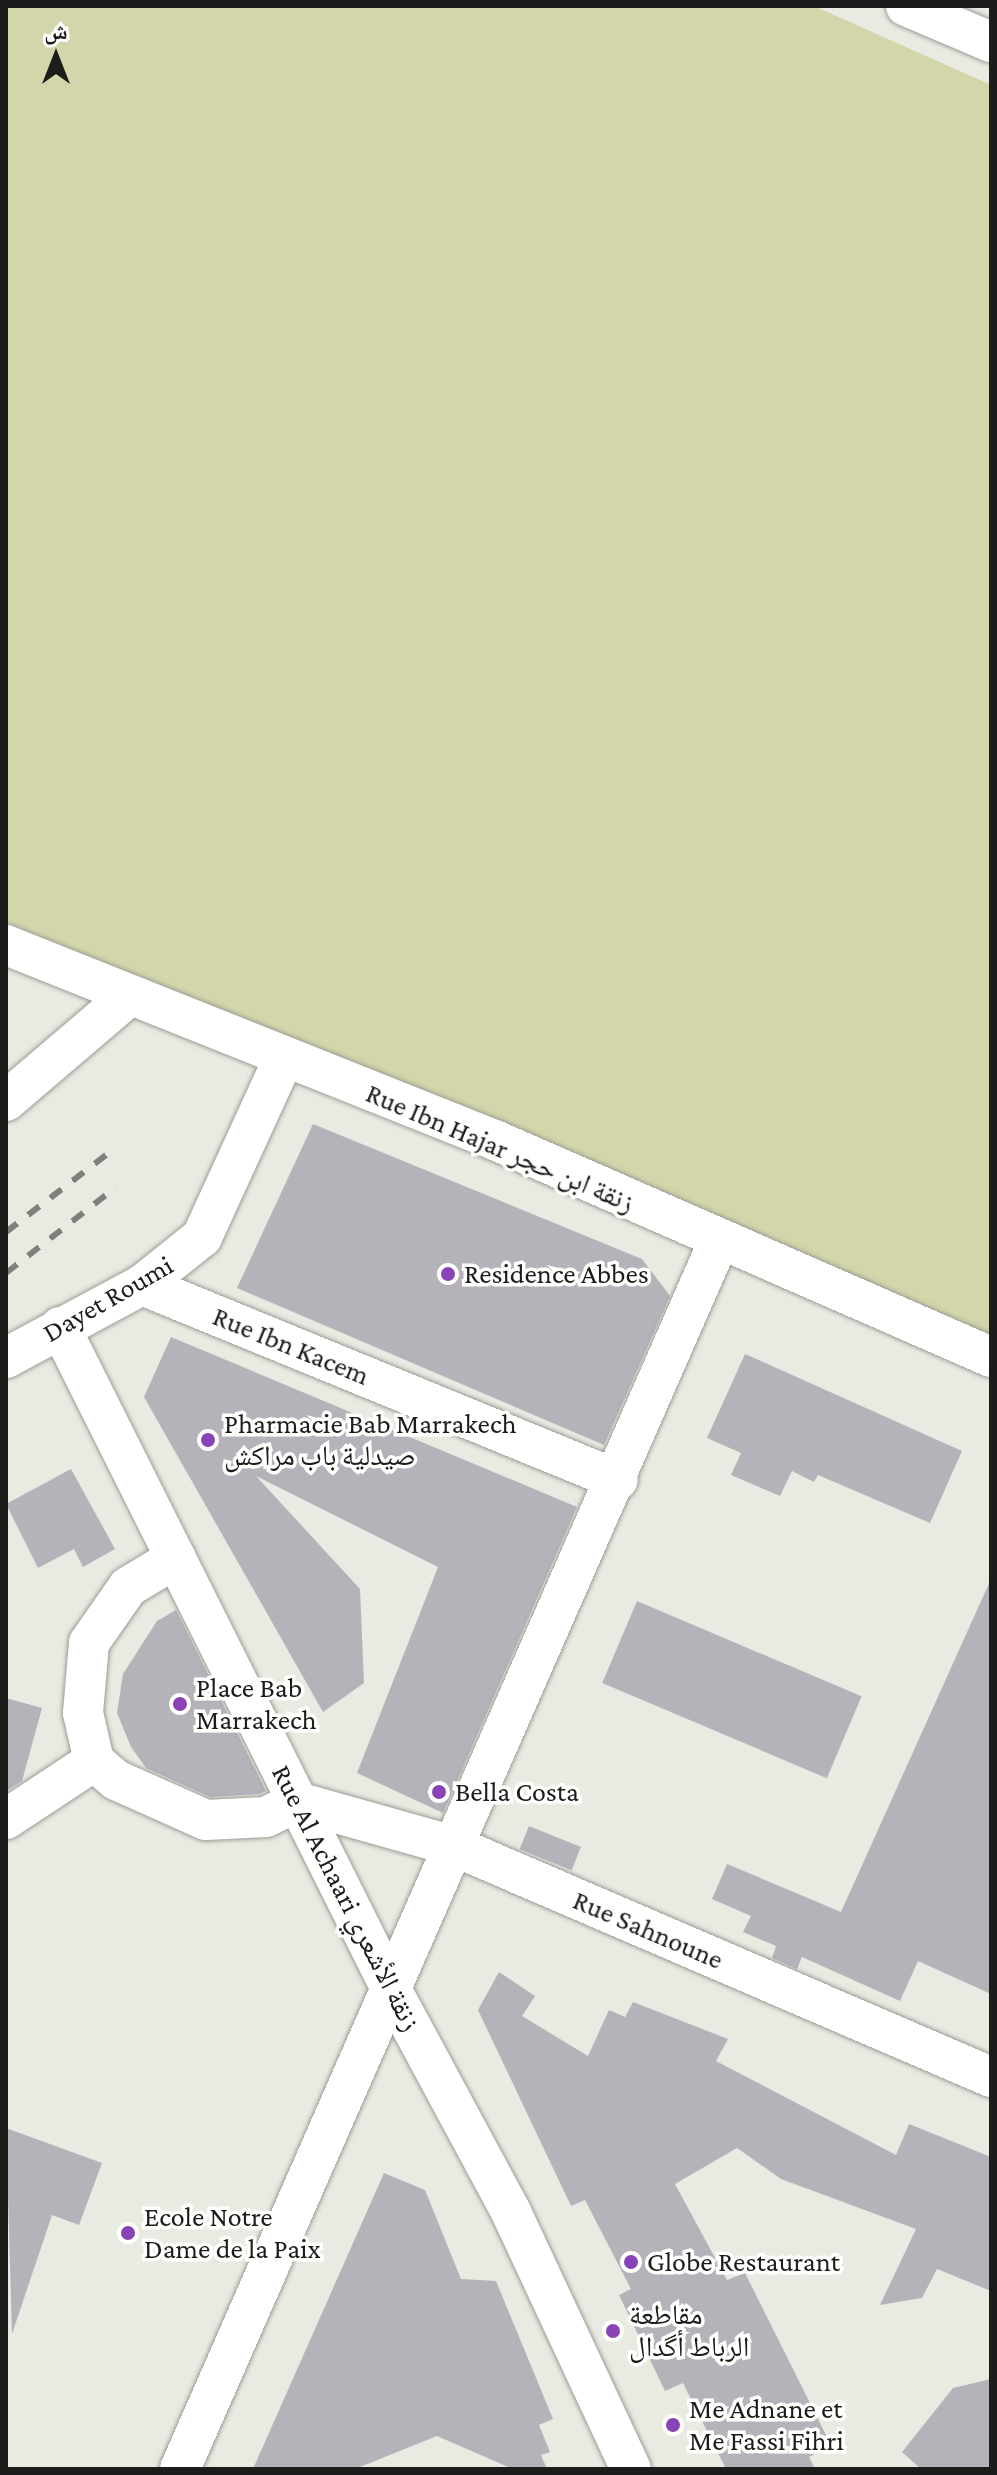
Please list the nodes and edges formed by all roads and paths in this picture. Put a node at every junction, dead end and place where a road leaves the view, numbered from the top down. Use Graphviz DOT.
graph roads {
  1 [pos="906,6"];
  2 [pos="991,42"];
  3 [pos="6,945"];
  4 [pos="129,996"];
  5 [pos="284,1058"];
  6 [pos="6,1101"];
  7 [pos="718,1243"];
  8 [pos="142,1285"];
  9 [pos="60,1327"];
  10 [pos="991,1357"];
  11 [pos="6,1358"];
  12 [pos="618,1480"];
  13 [pos="176,1558"];
  14 [pos="94,1761"];
  15 [pos="297,1802"];
  16 [pos="6,1819"];
  17 [pos="454,1846"];
  18 [pos="391,1989"];
  19 [pos="991,2077"];
  20 [pos="180,2469"];
  21 [pos="631,2469"];
  1 -- 2 [label="street"];
  3 -- 4 [label="street, Rue Ibn Hajar زنقة ابن حجر"];
  4 -- 5 [label="street, Rue Ibn Hajar زنقة ابن حجر"];
  4 -- 6 [label="street"];
  5 -- 7 [label="street, Rue Ibn Hajar زنقة ابن حجر"];
  5 -- 8 [label="street, Dayet Roumi"];
  7 -- 10 [label="street, Rue Ibn Hajar زنقة ابن حجر"];
  7 -- 12 [label="street"];
  8 -- 9 [label="street, Dayet Roumi"];
  8 -- 12 [label="street, Rue Ibn Kacem"];
  9 -- 11 [label="street, Dayet Roumi"];
  9 -- 13 [label="street, Rue Al Achaari زنقة الأشعري"];
  12 -- 17 [label="street"];
  13 -- 14 [label="street"];
  13 -- 15 [label="street, Rue Al Achaari زنقة الأشعري"];
  14 -- 15 [label="street"];
  14 -- 16 [label="street"];
  15 -- 17 [label="street, Rue Sahnoune"];
  15 -- 18 [label="street, Rue Al Achaari زنقة الأشعري"];
  17 -- 18 [label="street"];
  17 -- 19 [label="street, Rue Sahnoune"];
  18 -- 20 [label="street"];
  18 -- 21 [label="street, Rue Al Achaari زنقة الأشعري"];
}
